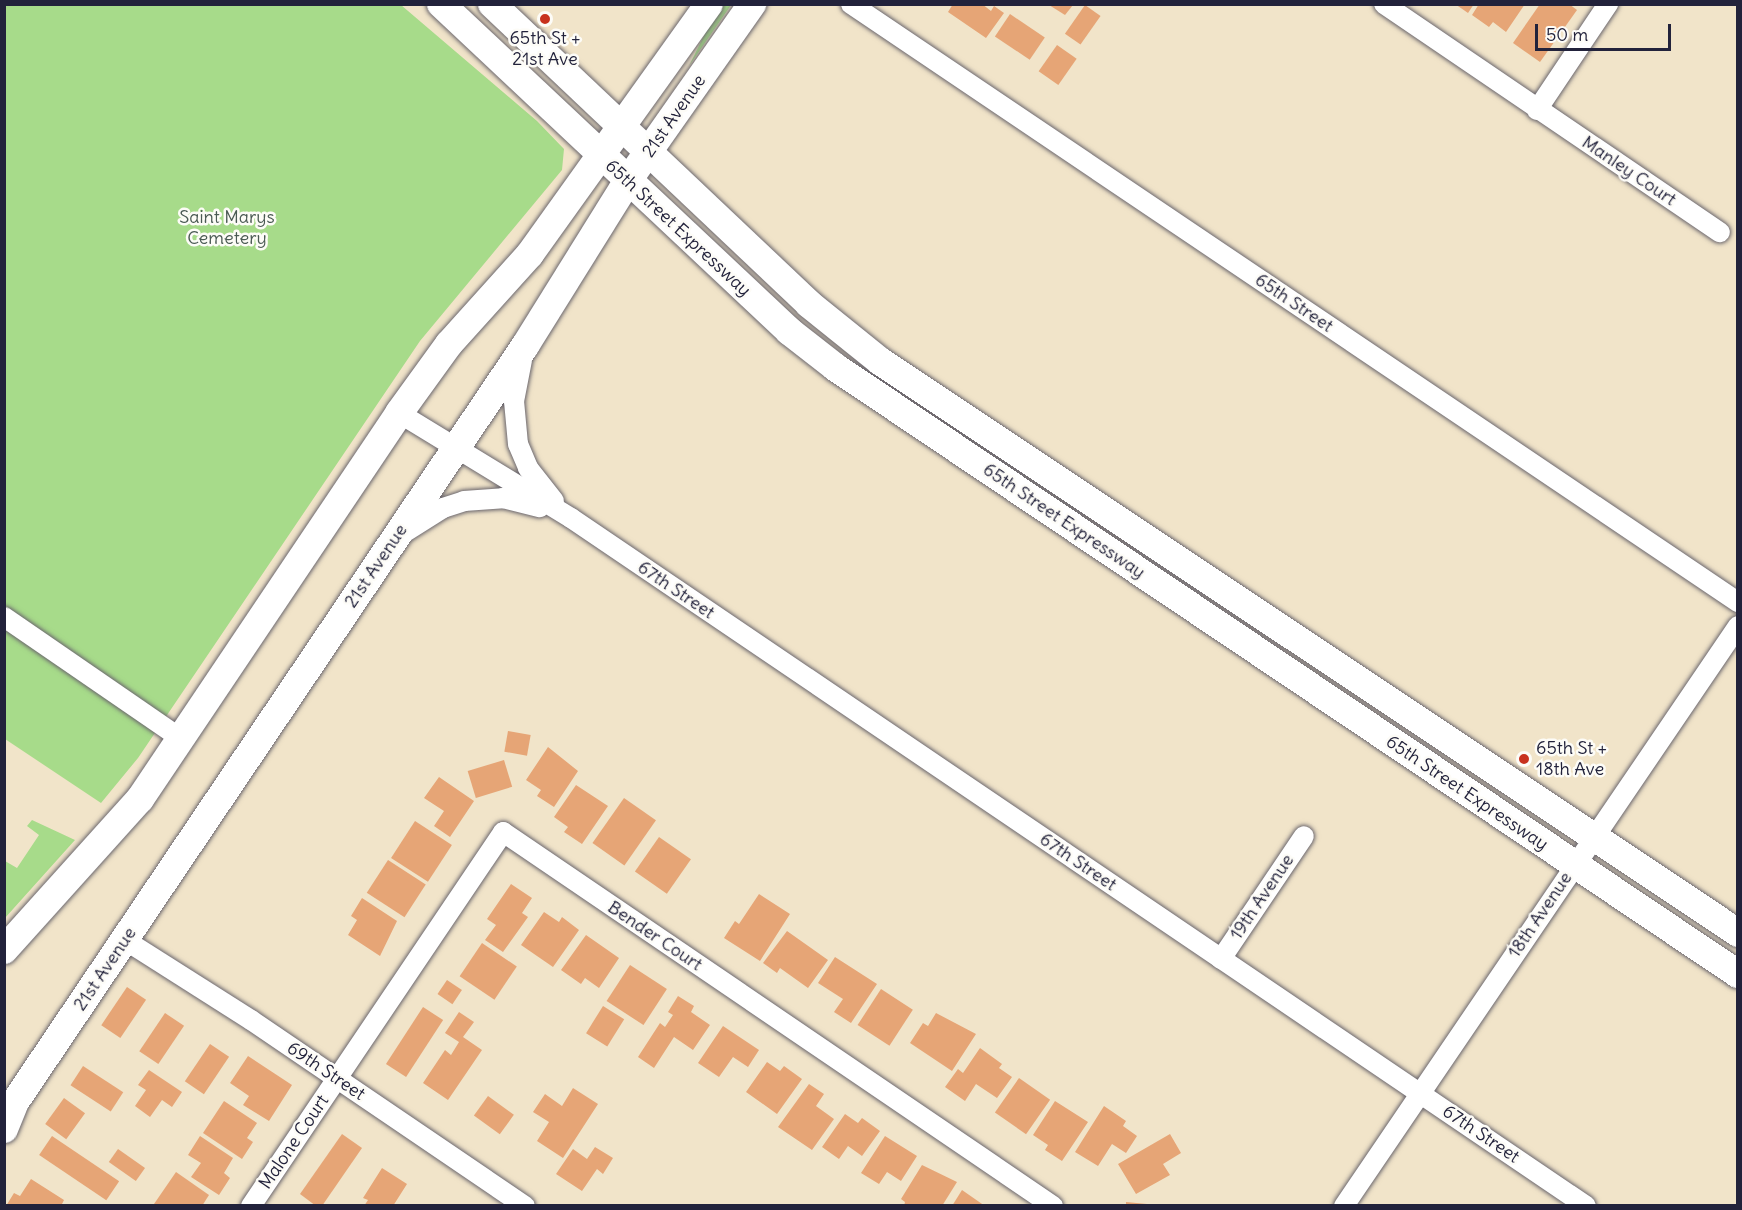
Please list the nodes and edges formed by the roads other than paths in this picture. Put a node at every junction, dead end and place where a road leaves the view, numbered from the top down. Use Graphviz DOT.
graph roads {
  1 [pos="441,4"];
  2 [pos="492,4"];
  3 [pos="709,4"];
  4 [pos="752,4"];
  5 [pos="851,4"];
  6 [pos="1384,4"];
  7 [pos="1608,4"];
  8 [pos="1537,110"];
  9 [pos="620,124"];
  10 [pos="648,152"];
  11 [pos="600,155"];
  12 [pos="627,182"];
  13 [pos="1720,232"];
  14 [pos="525,346"];
  15 [pos="399,413"];
  16 [pos="456,448"];
  17 [pos="571,518"];
  18 [pos="393,541"];
  19 [pos="1737,602"];
  20 [pos="4,617"];
  21 [pos="1737,626"];
  22 [pos="180,738"];
  23 [pos="1304,836"];
  24 [pos="1594,838"];
  25 [pos="1574,865"];
  26 [pos="1737,933"];
  27 [pos="125,940"];
  28 [pos="4,950"];
  29 [pos="1221,959"];
  30 [pos="1737,974"];
  31 [pos="337,1078"];
  32 [pos="1420,1093"];
  33 [pos="4,1129"];
  34 [pos="251,1206"];
  35 [pos="525,1206"];
  36 [pos="1053,1206"];
  37 [pos="1344,1206"];
  38 [pos="1586,1206"];
  1 -- 11 [label="main road, 65th Street Expressway"];
  2 -- 9 [label="main road, 65th Street Expressway"];
  3 -- 9 [label="main road, 21st Avenue"];
  4 -- 10 [label="main road, 21st Avenue"];
  5 -- 19 [label="street, 65th Street"];
  6 -- 8 [label="street, Manley Court"];
  7 -- 8 [label="street"];
  8 -- 13 [label="street, Manley Court"];
  9 -- 10 [label="main road, 65th Street Expressway"];
  9 -- 11 [label="main road, 21st Avenue"];
  10 -- 12 [label="main road, 21st Avenue"];
  10 -- 24 [label="main road, 65th Street Expressway"];
  11 -- 12 [label="main road, 65th Street Expressway"];
  11 -- 15 [label="main road, 21st Avenue"];
  12 -- 14 [label="main road, 21st Avenue"];
  12 -- 25 [label="main road, 65th Street Expressway"];
  14 -- 16 [label="main road, 21st Avenue"];
  14 -- 17 [label="street, 67th Street"];
  15 -- 16 [label="street, 67th Street"];
  15 -- 22 [label="main road, 21st Avenue"];
  16 -- 17 [label="street, 67th Street"];
  16 -- 18 [label="main road, 21st Avenue"];
  17 -- 18 [label="street, 67th Street"];
  17 -- 29 [label="street, 67th Street"];
  18 -- 27 [label="main road, 21st Avenue"];
  20 -- 22 [label="street"];
  21 -- 24 [label="street, 18th Avenue"];
  22 -- 28 [label="main road, 21st Avenue"];
  23 -- 29 [label="street, 19th Avenue"];
  24 -- 25 [label="street, 18th Avenue"];
  24 -- 26 [label="main road, 65th Street Expressway"];
  25 -- 30 [label="main road, 65th Street Expressway"];
  25 -- 32 [label="street, 18th Avenue"];
  27 -- 31 [label="street, 69th Street"];
  27 -- 33 [label="main road, 21st Avenue"];
  29 -- 32 [label="street, 67th Street"];
  31 -- 34 [label="street, Malone Court"];
  31 -- 35 [label="street, 69th Street"];
  31 -- 36 [label="street, Bender Court"];
  32 -- 37 [label="street, 18th Avenue"];
  32 -- 38 [label="street, 67th Street"];
}
